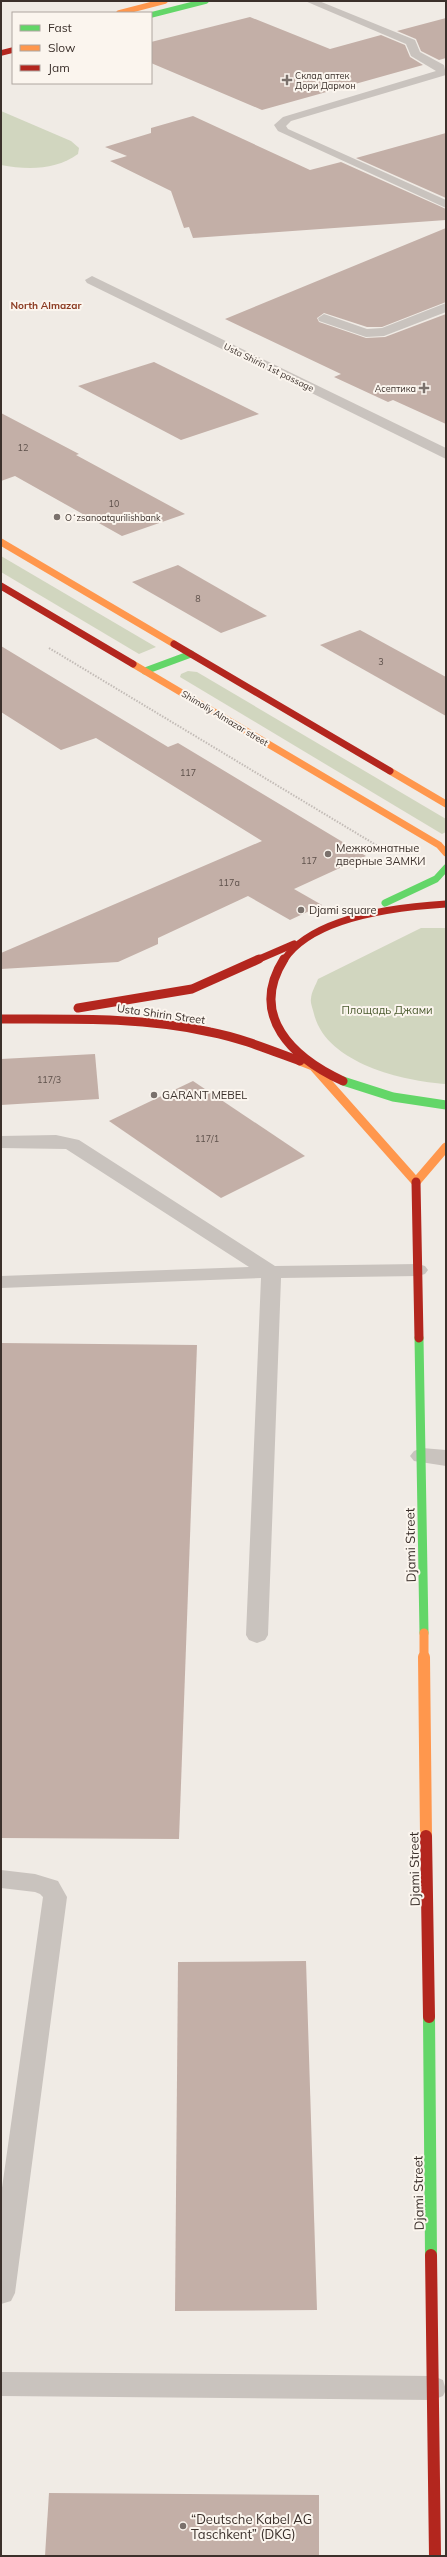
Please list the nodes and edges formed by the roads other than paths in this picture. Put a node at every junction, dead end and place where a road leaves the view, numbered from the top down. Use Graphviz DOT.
graph roads {
  1 [pos="167,1"];
  2 [pos="206,1"];
  3 [pos="310,1"];
  4 [pos="123,12"];
  5 [pos="152,15"];
  6 [pos="12,50"];
  7 [pos="1,53"];
  8 [pos="446,204"];
  9 [pos="92,280"];
  10 [pos="446,307"];
  11 [pos="324,318"];
  12 [pos="446,454"];
  13 [pos="1,542"];
  14 [pos="1,586"];
  15 [pos="191,654"];
  16 [pos="145,671"];
  17 [pos="446,804"];
  18 [pos="446,854"];
  19 [pos="446,868"];
  20 [pos="446,904"];
  21 [pos="351,918"];
  22 [pos="301,941"];
  23 [pos="1,1018"];
  24 [pos="313,1066"];
  25 [pos="446,1105"];
  26 [pos="1,1142"];
  27 [pos="446,1147"];
  28 [pos="416,1182"];
  29 [pos="418,1270"];
  30 [pos="272,1272"];
  31 [pos="1,1282"];
  32 [pos="422,1456"];
  33 [pos="446,1458"];
  34 [pos="258,1635"];
  35 [pos="1,1879"];
  36 [pos="437,2024"];
  37 [pos="1,2293"];
  38 [pos="1,2384"];
  39 [pos="433,2388"];
  40 [pos="435,2556"];
  1 -- 4 [label="main road"];
  2 -- 5 [label="main road"];
  3 -- 8 [label="lane"];
  6 -- 7 [label="main road"];
  9 -- 12 [label="street, Usta Shirin 1st passage"];
  10 -- 11 [label="lane"];
  13 -- 15 [label="main road"];
  14 -- 16 [label="main road, Shimoliy Almazar street"];
  15 -- 16 [label="main road"];
  15 -- 17 [label="main road"];
  16 -- 18 [label="main road, Shimoliy Almazar street"];
  19 -- 21 [label="main road"];
  20 -- 21 [label="main road"];
  21 -- 22 [label="main road, Usta Shirin Street"];
  22 -- 23 [label="main road, Usta Shirin Street"];
  22 -- 24 [label="main road"];
  23 -- 24 [label="main road, Usta Shirin Street"];
  24 -- 25 [label="main road"];
  24 -- 28 [label="main road"];
  26 -- 30 [label="lane"];
  27 -- 28 [label="main road"];
  28 -- 29 [label="main road, Djami Street"];
  29 -- 30 [label="lane"];
  29 -- 32 [label="main road, Djami Street"];
  30 -- 31 [label="lane"];
  30 -- 34 [label="lane"];
  32 -- 33 [label="street"];
  32 -- 36 [label="main road, Djami Street"];
  35 -- 37 [label="lane"];
  36 -- 39 [label="main road, Djami Street"];
  38 -- 39 [label="lane"];
  39 -- 40 [label="main road, Djami Street"];
}
